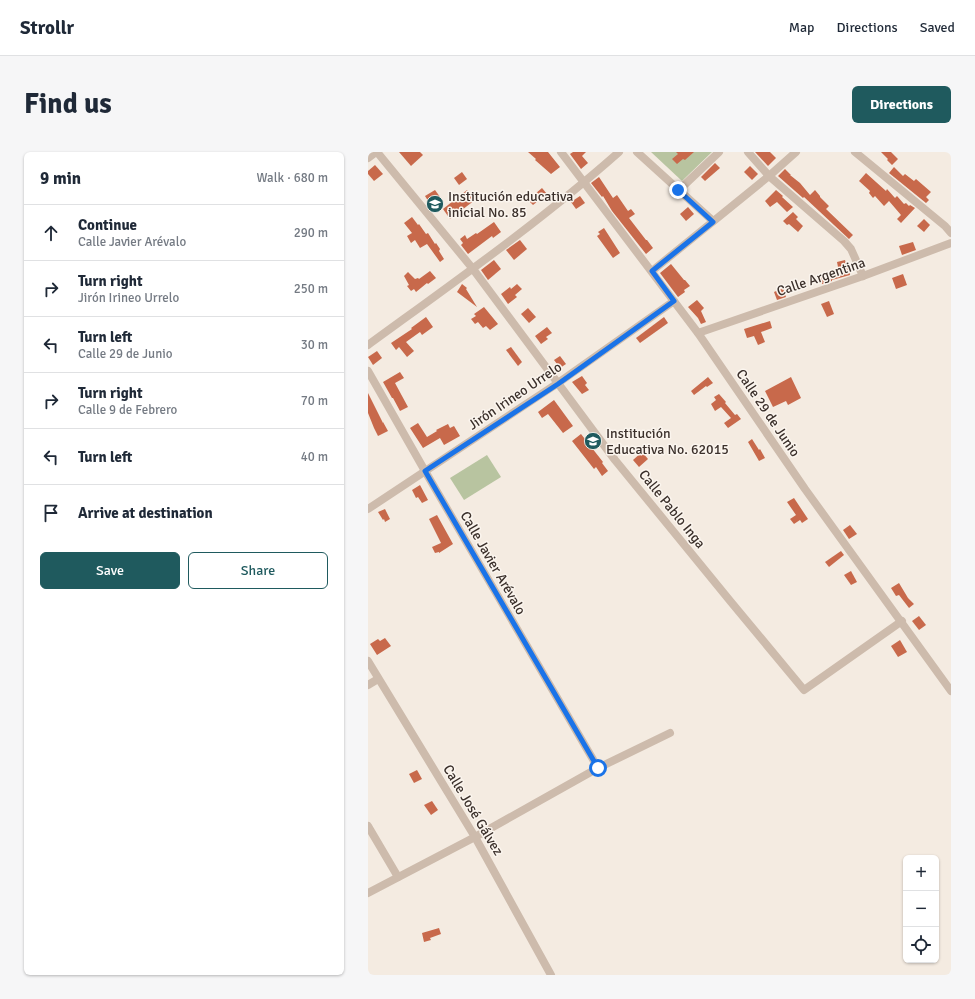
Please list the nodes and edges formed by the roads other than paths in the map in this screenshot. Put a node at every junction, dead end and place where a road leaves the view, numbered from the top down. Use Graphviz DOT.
graph roads {
  1 [pos="376,152"];
  2 [pos="561,152"];
  3 [pos="619,152"];
  4 [pos="637,152"];
  5 [pos="719,152"];
  6 [pos="748,152"];
  7 [pos="796,152"];
  8 [pos="855,152"];
  9 [pos="368,158"];
  10 [pos="769,176"];
  11 [pos="585,182"];
  12 [pos="678,190"];
  13 [pos="713,222"];
  14 [pos="951,233"];
  15 [pos="951,243"];
  16 [pos="473,269"];
  17 [pos="652,271"];
  18 [pos="863,276"];
  19 [pos="674,301"];
  20 [pos="698,333"];
  21 [pos="368,346"];
  22 [pos="368,371"];
  23 [pos="558,384"];
  24 [pos="425,471"];
  25 [pos="368,509"];
  26 [pos="902,621"];
  27 [pos="368,661"];
  28 [pos="378,679"];
  29 [pos="368,685"];
  30 [pos="951,691"];
  31 [pos="670,733"];
  32 [pos="598,768"];
  33 [pos="368,826"];
  34 [pos="475,837"];
  35 [pos="398,877"];
  36 [pos="368,893"];
  37 [pos="551,975"];
  1 -- 9 [label="street"];
  1 -- 16 [label="street, Calle Pablo Inga"];
  2 -- 11 [label="street, Calle 29 de Junio"];
  3 -- 11 [label="street"];
  4 -- 12 [label="street"];
  5 -- 12 [label="street"];
  6 -- 10 [label="street"];
  7 -- 10 [label="street"];
  8 -- 14 [label="street"];
  10 -- 13 [label="street"];
  10 -- 18 [label="street"];
  11 -- 16 [label="street"];
  11 -- 17 [label="street, Calle 29 de Junio"];
  12 -- 13 [label="street"];
  13 -- 17 [label="street"];
  15 -- 18 [label="street, Calle Argentina"];
  16 -- 21 [label="street"];
  16 -- 23 [label="street, Calle Pablo Inga"];
  17 -- 19 [label="street, Calle 29 de Junio"];
  18 -- 20 [label="street, Calle Argentina"];
  19 -- 20 [label="street, Calle 29 de Junio"];
  19 -- 23 [label="street, Jirón Irineo Urrelo"];
  20 -- 26 [label="street, Calle 29 de Junio"];
  22 -- 24 [label="street, Calle Javier Arévalo"];
  23 -- 24 [label="street, Jirón Irineo Urrelo"];
  23 -- 26 [label="street, Calle Pablo Inga"];
  24 -- 25 [label="street, Jirón Irineo Urrelo"];
  24 -- 32 [label="street, Calle Javier Arévalo"];
  26 -- 30 [label="street, Calle 29 de Junio"];
  27 -- 28 [label="street, Calle José Gálvez"];
  28 -- 29 [label="street"];
  28 -- 34 [label="street, Calle José Gálvez"];
  31 -- 32 [label="street"];
  32 -- 34 [label="street"];
  33 -- 35 [label="street"];
  34 -- 35 [label="street"];
  34 -- 37 [label="street, Calle José Gálvez"];
  35 -- 36 [label="street"];
}
